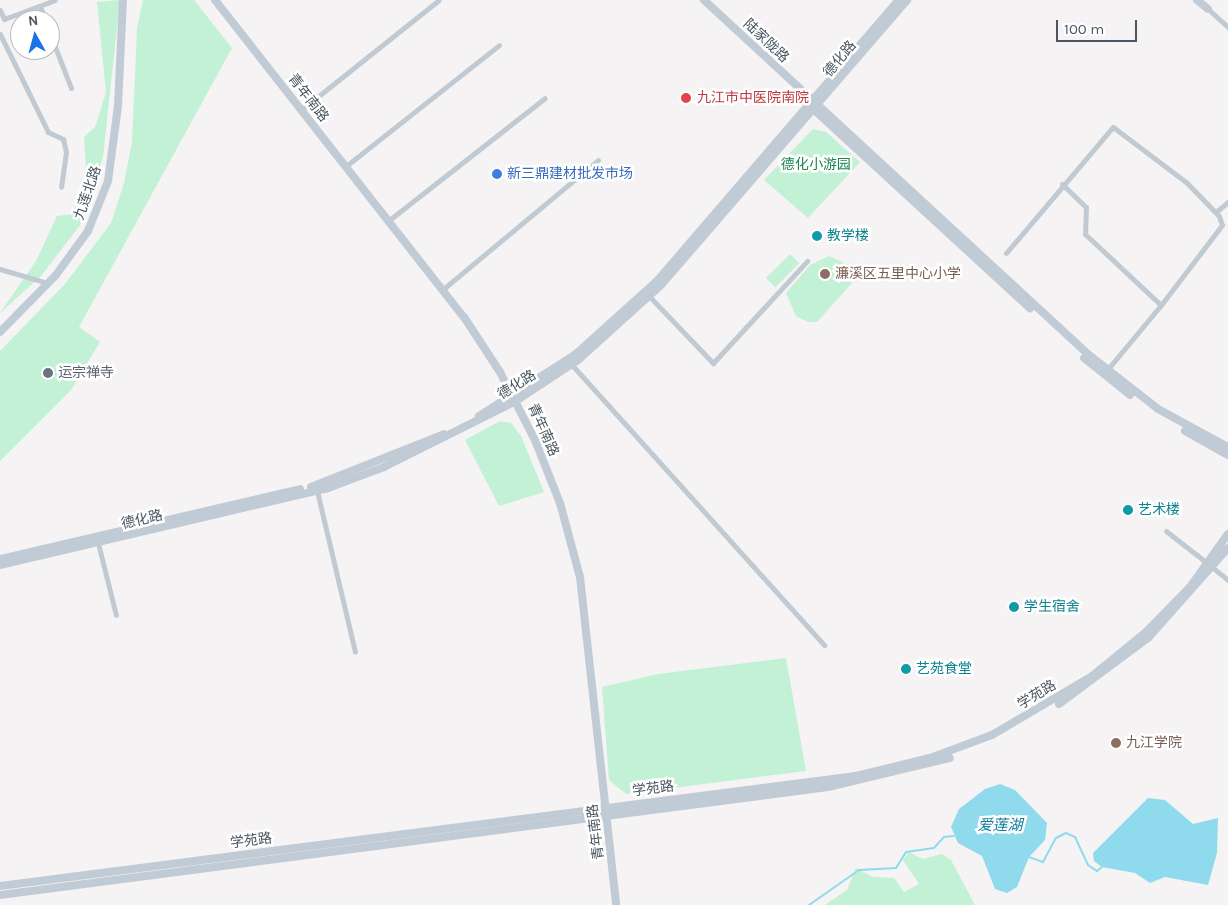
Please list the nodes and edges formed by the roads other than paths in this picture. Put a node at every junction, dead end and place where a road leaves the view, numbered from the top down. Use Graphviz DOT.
graph roads {
  1 [pos="56,0"];
  2 [pos="123,0"];
  3 [pos="215,0"];
  4 [pos="439,0"];
  5 [pos="704,0"];
  6 [pos="899,0"];
  7 [pos="907,0"];
  8 [pos="1197,0"];
  9 [pos="40,6"];
  10 [pos="1208,9"];
  11 [pos="0,10"];
  12 [pos="41,10"];
  13 [pos="1228,27"];
  14 [pos="0,34"];
  15 [pos="499,45"];
  16 [pos="60,60"];
  17 [pos="70,88"];
  18 [pos="544,98"];
  19 [pos="813,105"];
  20 [pos="301,110"];
  21 [pos="598,160"];
  22 [pos="346,166"];
  23 [pos="1062,184"];
  24 [pos="61,188"];
  25 [pos="1228,202"];
  26 [pos="1216,212"];
  27 [pos="388,221"];
  28 [pos="1006,253"];
  29 [pos="807,261"];
  30 [pos="0,270"];
  31 [pos="48,283"];
  32 [pos="442,290"];
  33 [pos="649,296"];
  34 [pos="1161,306"];
  35 [pos="0,332"];
  36 [pos="572,365"];
  37 [pos="1107,370"];
  38 [pos="515,399"];
  39 [pos="1228,447"];
  40 [pos="1228,455"];
  41 [pos="317,490"];
  42 [pos="1166,531"];
  43 [pos="1228,534"];
  44 [pos="98,543"];
  45 [pos="1228,548"];
  46 [pos="0,559"];
  47 [pos="0,565"];
  48 [pos="1228,580"];
  49 [pos="116,615"];
  50 [pos="824,645"];
  51 [pos="355,652"];
  52 [pos="606,808"];
  53 [pos="606,817"];
  54 [pos="0,886"];
  55 [pos="0,895"];
  56 [pos="616,905"];
  1 -- 9 [label="street"];
  2 -- 31 [label="street, 九莲北路"];
  3 -- 20 [label="street, 青年南路"];
  4 -- 20 [label="street"];
  5 -- 19 [label="street, 陆家陇路"];
  6 -- 19 [label="street, 德化路"];
  7 -- 19 [label="street, 德化路"];
  8 -- 10 [label="street"];
  9 -- 11 [label="street"];
  9 -- 12 [label="street"];
  10 -- 13 [label="street"];
  14 -- 24 [label="street"];
  15 -- 22 [label="street"];
  16 -- 17 [label="street"];
  18 -- 27 [label="street"];
  19 -- 33 [label="street, 德化路"];
  19 -- 37 [label="street"];
  19 -- 38 [label="street, 德化路"];
  19 -- 40 [label="street"];
  20 -- 22 [label="street, 青年南路"];
  21 -- 32 [label="street"];
  22 -- 27 [label="street, 青年南路"];
  23 -- 26 [label="street"];
  23 -- 28 [label="street"];
  23 -- 34 [label="street"];
  25 -- 26 [label="street"];
  26 -- 34 [label="street"];
  27 -- 32 [label="street, 青年南路"];
  29 -- 33 [label="street"];
  30 -- 31 [label="street"];
  31 -- 35 [label="street, 九莲北路"];
  32 -- 38 [label="street, 青年南路"];
  33 -- 36 [label="street, 德化路"];
  34 -- 37 [label="street"];
  36 -- 38 [label="street, 德化路"];
  36 -- 50 [label="street"];
  37 -- 39 [label="street"];
  38 -- 41 [label="street, 德化路"];
  38 -- 46 [label="street, 德化路"];
  38 -- 52 [label="street, 青年南路"];
  41 -- 44 [label="street, 德化路"];
  41 -- 51 [label="street"];
  42 -- 48 [label="street, bridge"];
  43 -- 52 [label="street, 学苑路"];
  44 -- 47 [label="street, 德化路"];
  44 -- 49 [label="street"];
  45 -- 53 [label="street, 学苑路"];
  52 -- 53 [label="street, 青年南路"];
  52 -- 54 [label="street, 学苑路"];
  53 -- 55 [label="street, 学苑路"];
  53 -- 56 [label="street, 青年南路"];
}
